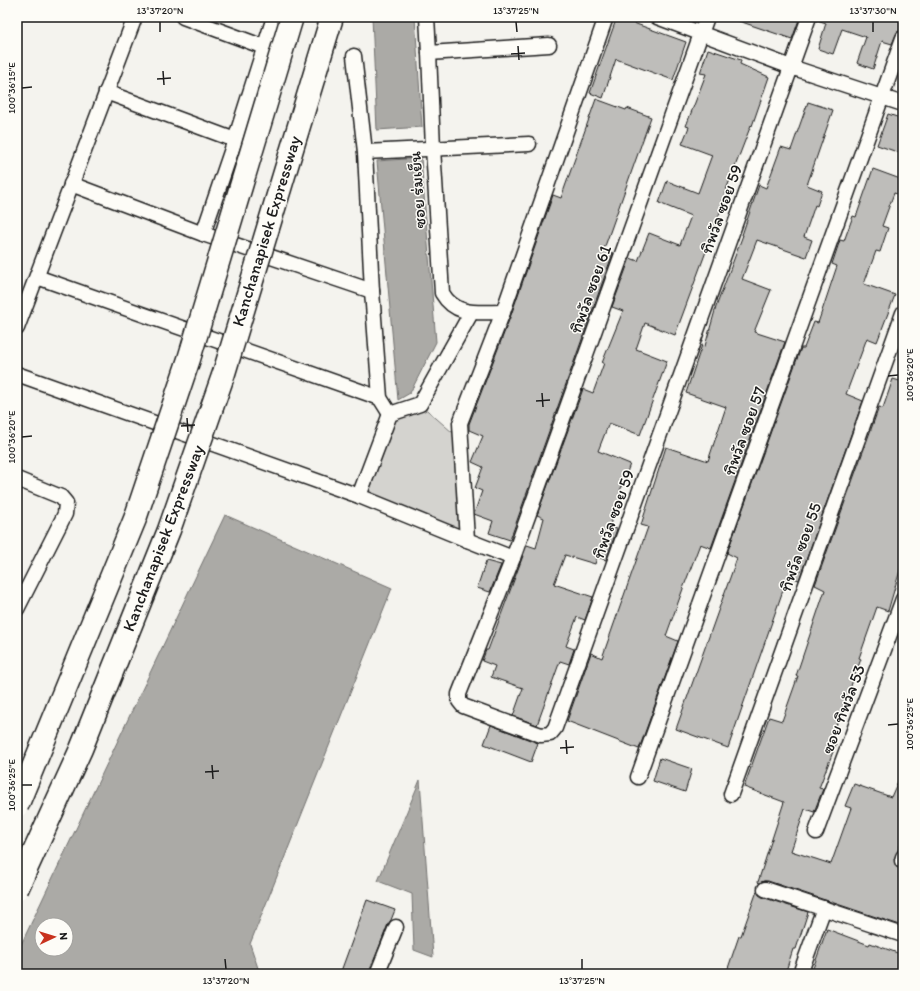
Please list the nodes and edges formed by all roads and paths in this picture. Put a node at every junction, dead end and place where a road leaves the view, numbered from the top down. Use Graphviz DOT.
graph roads {
  1 [pos="135,17"];
  2 [pos="183,17"];
  3 [pos="274,17"];
  4 [pos="292,17"];
  5 [pos="332,17"];
  6 [pos="427,17"];
  7 [pos="606,17"];
  8 [pos="657,17"];
  9 [pos="707,17"];
  10 [pos="808,17"];
  11 [pos="701,33"];
  12 [pos="903,38"];
  13 [pos="549,45"];
  14 [pos="264,47"];
  15 [pos="429,53"];
  16 [pos="354,56"];
  17 [pos="791,67"];
  18 [pos="106,92"];
  19 [pos="882,96"];
  20 [pos="903,104"];
  21 [pos="236,140"];
  22 [pos="528,144"];
  23 [pos="433,148"];
  24 [pos="365,152"];
  25 [pos="71,184"];
  26 [pos="203,234"];
  27 [pos="37,277"];
  28 [pos="372,291"];
  29 [pos="471,312"];
  30 [pos="503,312"];
  31 [pos="903,313"];
  32 [pos="17,328"];
  33 [pos="17,374"];
  34 [pos="380,398"];
  35 [pos="390,414"];
  36 [pos="17,479"];
  37 [pos="359,496"];
  38 [pos="467,540"];
  39 [pos="513,558"];
  40 [pos="903,599"];
  41 [pos="17,609"];
  42 [pos="638,777"];
  43 [pos="731,794"];
  44 [pos="17,806"];
  45 [pos="816,832"];
  46 [pos="17,889"];
  47 [pos="765,889"];
  48 [pos="824,908"];
  49 [pos="396,927"];
  50 [pos="903,935"];
  51 [pos="377,974"];
  52 [pos="800,974"];
  1 -- 18 [label="street"];
  2 -- 14 [label="street"];
  3 -- 14 [label="street"];
  4 -- 44 [label="highway, Kanchanapisek Expressway, bridge"];
  5 -- 46 [label="highway, Kanchanapisek Expressway, bridge"];
  6 -- 15 [label="street, ซอย ร่มเย็น"];
  7 -- 30 [label="street"];
  8 -- 11 [label="street"];
  9 -- 11 [label="street, ทิพวัล ซอย 61"];
  10 -- 17 [label="street"];
  11 -- 17 [label="street"];
  11 -- 39 [label="street, ทิพวัล ซอย 61"];
  12 -- 19 [label="street, ทิพวัล ซอย 57"];
  13 -- 15 [label="street"];
  14 -- 21 [label="street"];
  15 -- 23 [label="street, ซอย ร่มเย็น"];
  16 -- 24 [label="street"];
  17 -- 19 [label="street"];
  17 -- 39 [label="street, ทิพวัล ซอย 59"];
  18 -- 21 [label="street"];
  18 -- 25 [label="street"];
  19 -- 20 [label="street"];
  19 -- 42 [label="street, ทิพวัล ซอย 57"];
  21 -- 26 [label="street"];
  22 -- 23 [label="street"];
  23 -- 24 [label="street"];
  23 -- 29 [label="street, ซอย ร่มเย็น"];
  24 -- 28 [label="street"];
  25 -- 26 [label="street"];
  25 -- 27 [label="street"];
  26 -- 28 [label="street"];
  27 -- 32 [label="street"];
  27 -- 34 [label="street"];
  28 -- 34 [label="street"];
  29 -- 30 [label="street, ซอย ร่มเย็น"];
  29 -- 35 [label="street"];
  30 -- 38 [label="street"];
  31 -- 43 [label="street, ทิพวัล ซอย 55"];
  33 -- 37 [label="street"];
  34 -- 35 [label="street"];
  35 -- 37 [label="street"];
  36 -- 41 [label="street"];
  37 -- 38 [label="street"];
  38 -- 39 [label="street"];
  40 -- 45 [label="street, ซอย ทิพวัล 53"];
  47 -- 48 [label="street"];
  48 -- 50 [label="street"];
  48 -- 52 [label="street"];
  49 -- 51 [label="street"];
}
